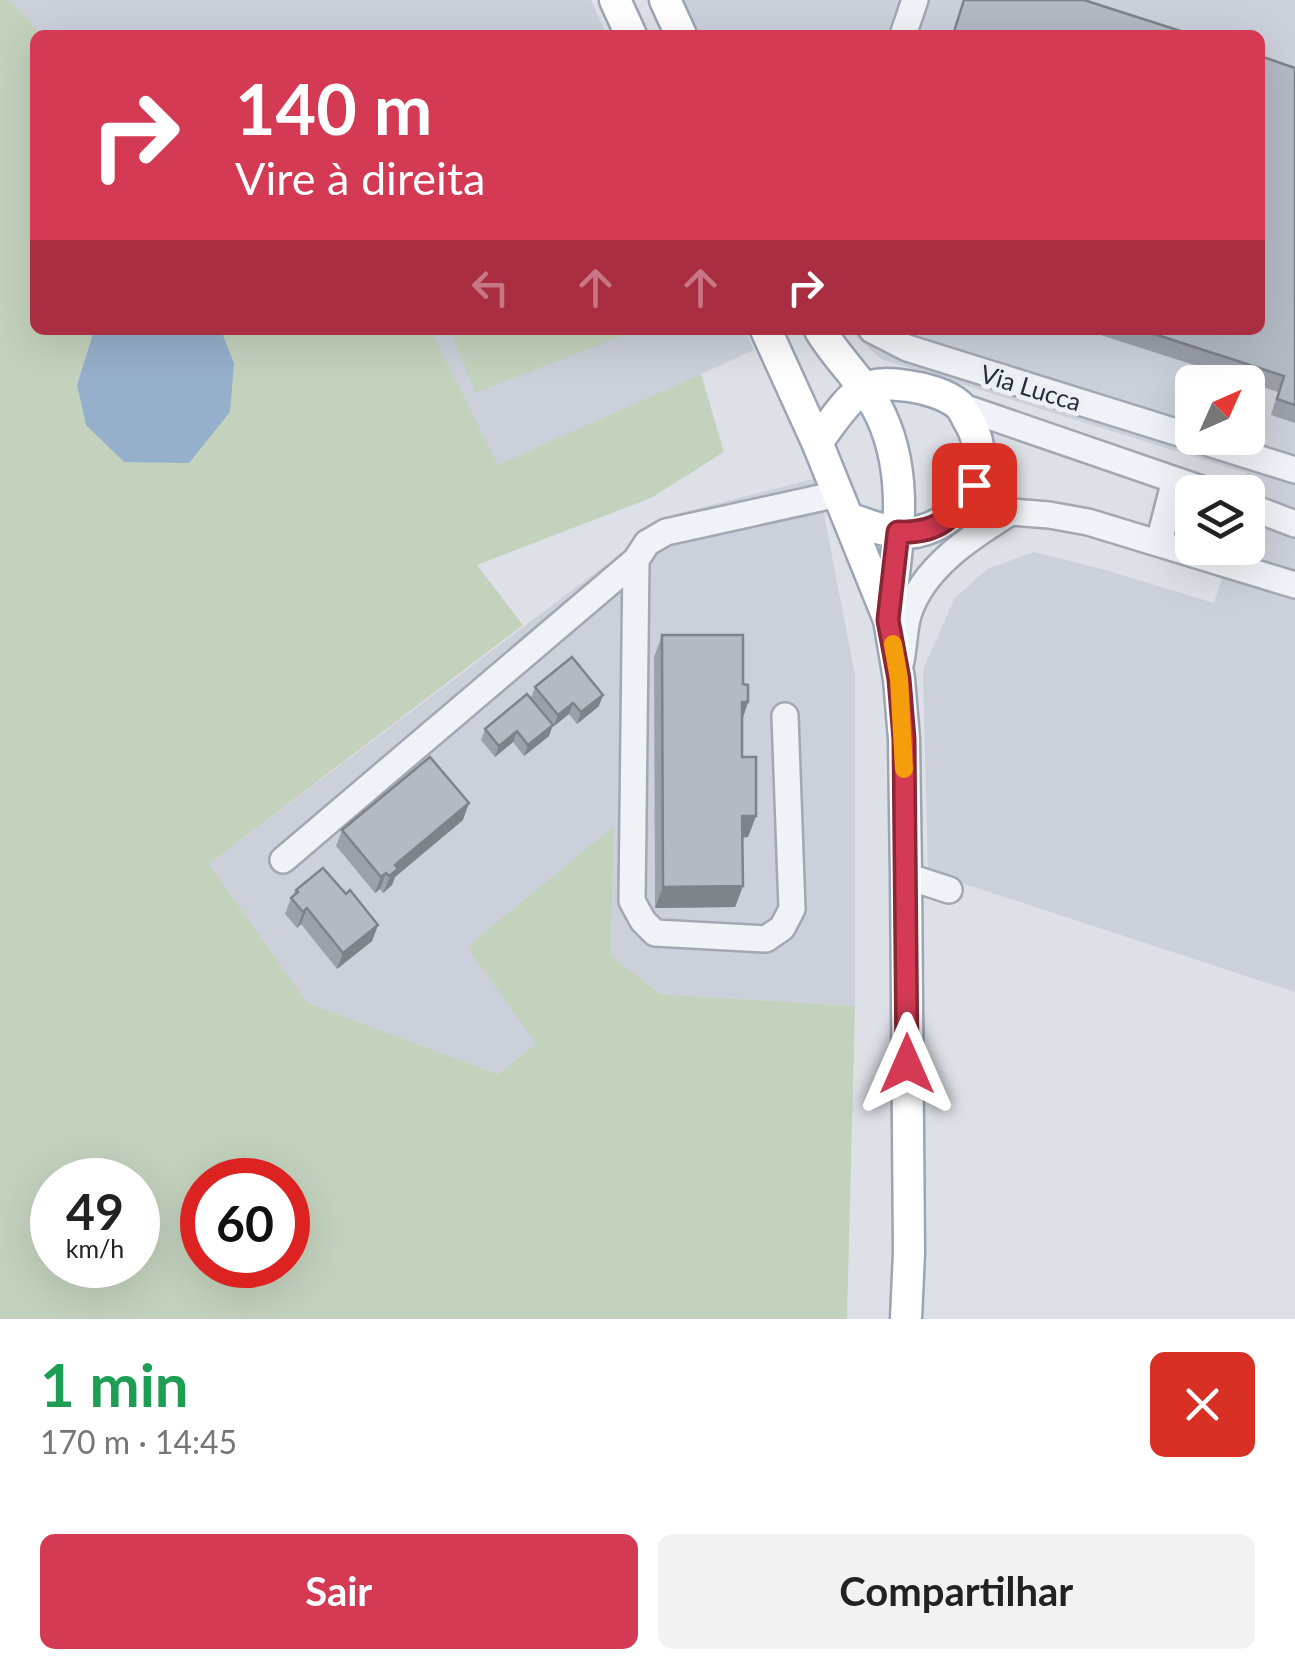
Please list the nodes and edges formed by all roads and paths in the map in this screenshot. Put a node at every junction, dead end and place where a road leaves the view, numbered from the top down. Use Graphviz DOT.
graph roads {
  1 [pos="615,0"];
  2 [pos="665,0"];
  3 [pos="914,0"];
  4 [pos="629,30"];
  5 [pos="680,30"];
  6 [pos="905,30"];
  7 [pos="768,335"];
  8 [pos="823,335"];
  9 [pos="881,335"];
  10 [pos="863,389"];
  11 [pos="960,406"];
  12 [pos="1175,432"];
  13 [pos="817,442"];
  14 [pos="1247,455"];
  15 [pos="1295,470"];
  16 [pos="1175,480"];
  17 [pos="844,506"];
  18 [pos="957,512"];
  19 [pos="1011,512"];
  20 [pos="1265,513"];
  21 [pos="1295,524"];
  22 [pos="898,532"];
  23 [pos="1158,542"];
  24 [pos="636,560"];
  25 [pos="1295,585"];
  26 [pos="888,620"];
  27 [pos="899,679"];
  28 [pos="785,716"];
  29 [pos="283,860"];
  30 [pos="906,876"];
  31 [pos="949,890"];
  32 [pos="906,1319"];
  1 -- 4 [label="main road"];
  2 -- 5 [label="main road"];
  3 -- 6 [label="street"];
  7 -- 13 [label="main road"];
  8 -- 10 [label="main road"];
  9 -- 12 [label="street, Via Lucca"];
  10 -- 11 [label="main road"];
  10 -- 13 [label="main road"];
  10 -- 22 [label="main road"];
  11 -- 16 [label="street"];
  11 -- 18 [label="main road"];
  13 -- 17 [label="main road"];
  14 -- 15 [label="street, Via Lucca"];
  16 -- 23 [label="street"];
  17 -- 22 [label="main road"];
  17 -- 24 [label="street"];
  17 -- 26 [label="main road"];
  18 -- 19 [label="street"];
  18 -- 22 [label="main road"];
  19 -- 23 [label="street"];
  19 -- 27 [label="street"];
  20 -- 21 [label="street"];
  22 -- 26 [label="main road"];
  23 -- 25 [label="street"];
  24 -- 28 [label="street"];
  24 -- 29 [label="street"];
  26 -- 27 [label="main road"];
  27 -- 30 [label="main road"];
  30 -- 31 [label="street"];
  30 -- 32 [label="main road"];
}
